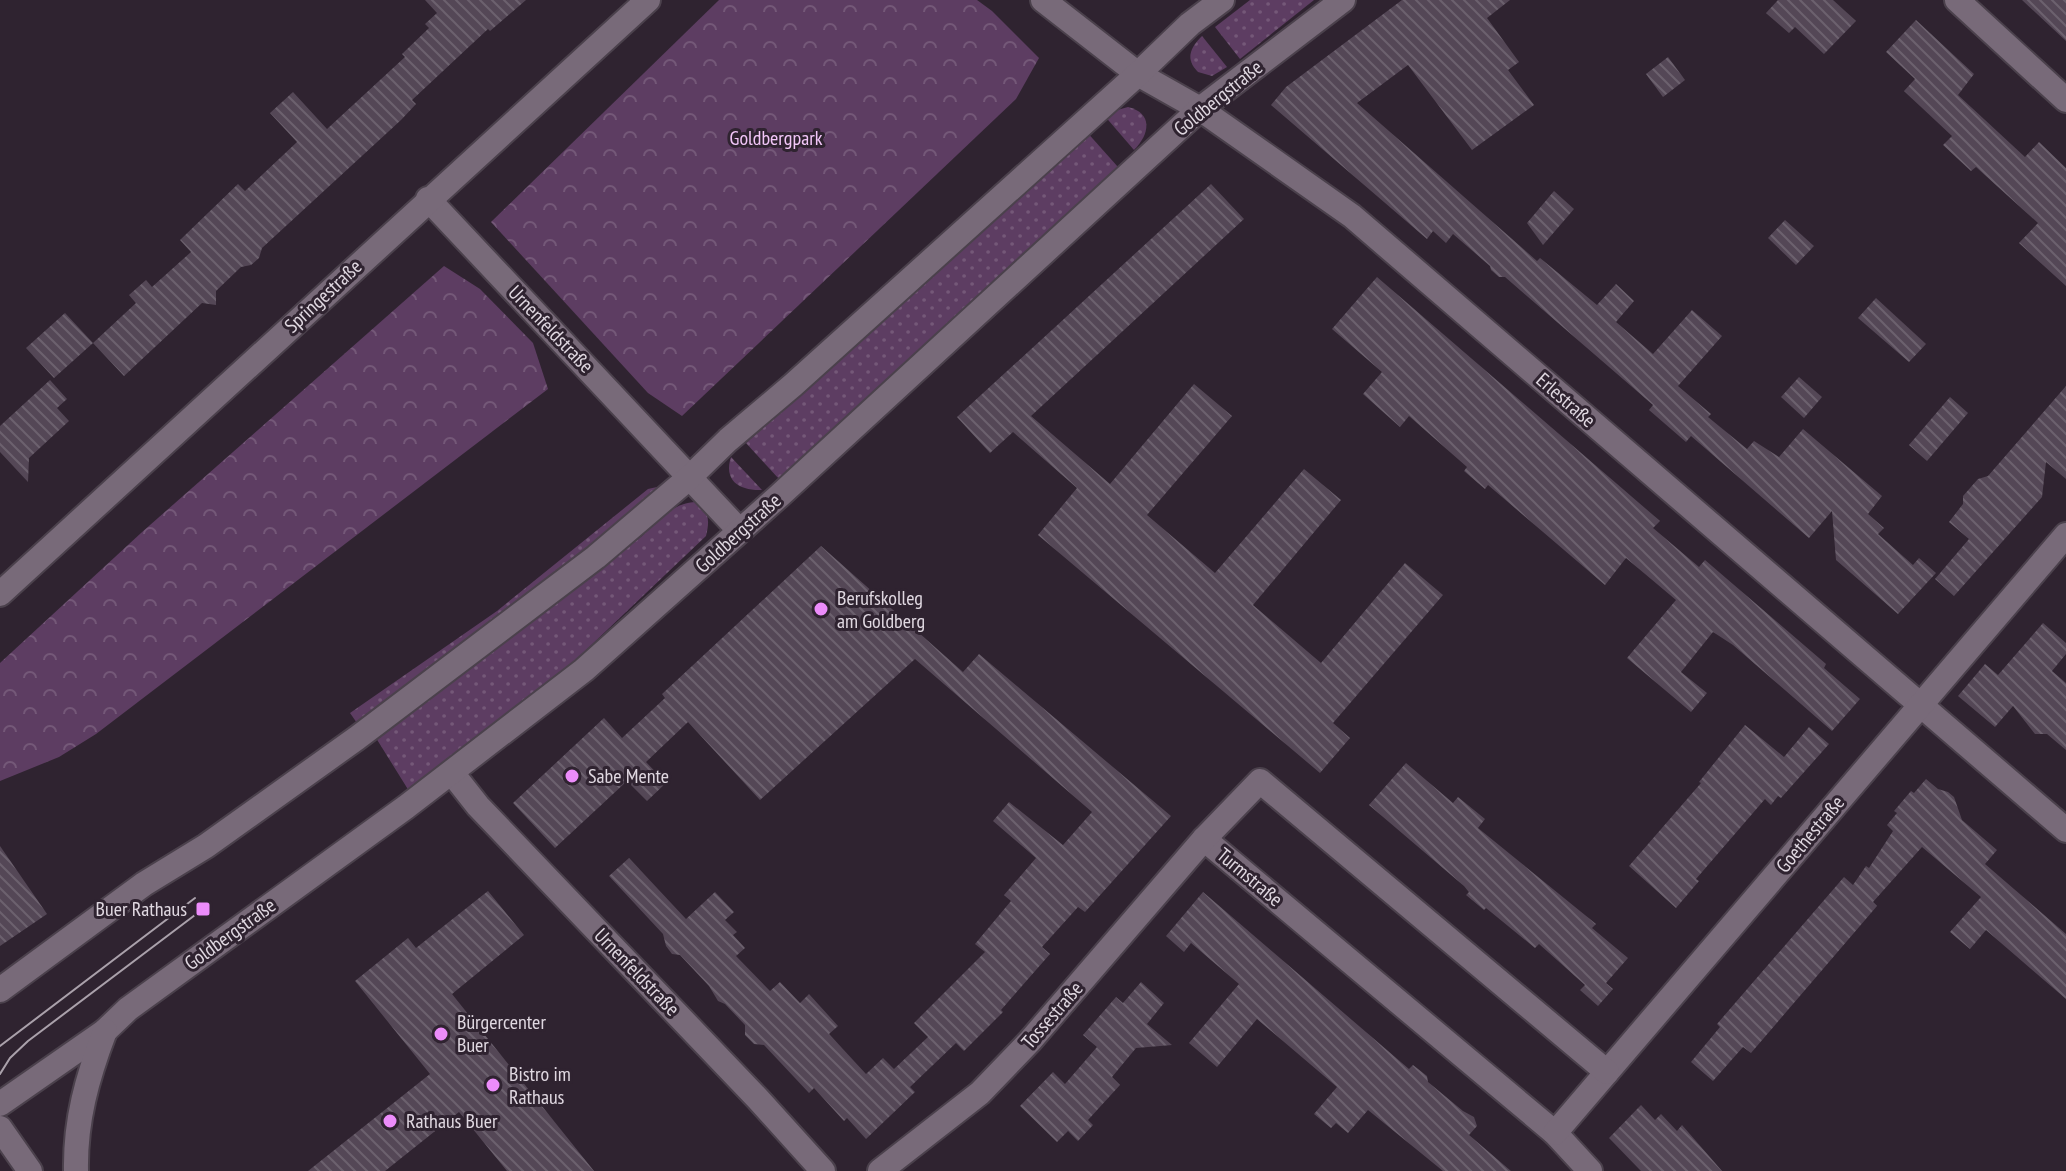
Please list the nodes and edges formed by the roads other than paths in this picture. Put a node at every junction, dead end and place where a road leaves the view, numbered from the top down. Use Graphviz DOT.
graph roads {
  1 [pos="648,0"];
  2 [pos="1043,0"];
  3 [pos="1222,0"];
  4 [pos="1343,0"];
  5 [pos="1957,0"];
  6 [pos="1138,74"];
  7 [pos="2066,100"];
  8 [pos="1200,109"];
  9 [pos="428,199"];
  10 [pos="690,477"];
  11 [pos="739,530"];
  12 [pos="2066,535"];
  13 [pos="0,594"];
  14 [pos="1920,705"];
  15 [pos="452,773"];
  16 [pos="2066,830"];
  17 [pos="1204,839"];
  18 [pos="0,990"];
  19 [pos="105,1031"];
  20 [pos="1607,1072"];
  21 [pos="0,1104"];
  22 [pos="0,1128"];
  23 [pos="1555,1133"];
  24 [pos="30,1171"];
  25 [pos="76,1171"];
  26 [pos="823,1171"];
  27 [pos="880,1171"];
  28 [pos="1590,1171"];
  1 -- 9 [label="street, Springestraße"];
  2 -- 6 [label="street, Erlestraße"];
  3 -- 6 [label="street"];
  4 -- 8 [label="street, Goldbergstraße"];
  5 -- 7 [label="street"];
  6 -- 8 [label="street, Erlestraße"];
  6 -- 10 [label="street"];
  8 -- 11 [label="street, Goldbergstraße"];
  8 -- 14 [label="street, Erlestraße"];
  9 -- 10 [label="street, Urnenfeldstraße"];
  9 -- 13 [label="street, Springestraße"];
  10 -- 11 [label="street, Urnenfeldstraße"];
  10 -- 18 [label="street"];
  11 -- 15 [label="street, Goldbergstraße"];
  12 -- 14 [label="street, Goethestraße"];
  14 -- 16 [label="street, Erlestraße"];
  14 -- 20 [label="street, Goethestraße"];
  15 -- 19 [label="street, Goldbergstraße"];
  15 -- 26 [label="street, Urnenfeldstraße"];
  17 -- 20 [label="street, Turmstraße"];
  17 -- 23 [label="street, Turmstraße"];
  17 -- 27 [label="street, Tossestraße"];
  19 -- 21 [label="street, Goldbergstraße"];
  19 -- 25 [label="street, Goldbergstraße"];
  20 -- 23 [label="street, Goethestraße"];
  22 -- 24 [label="street"];
  23 -- 28 [label="street, Turmstraße"];
}
